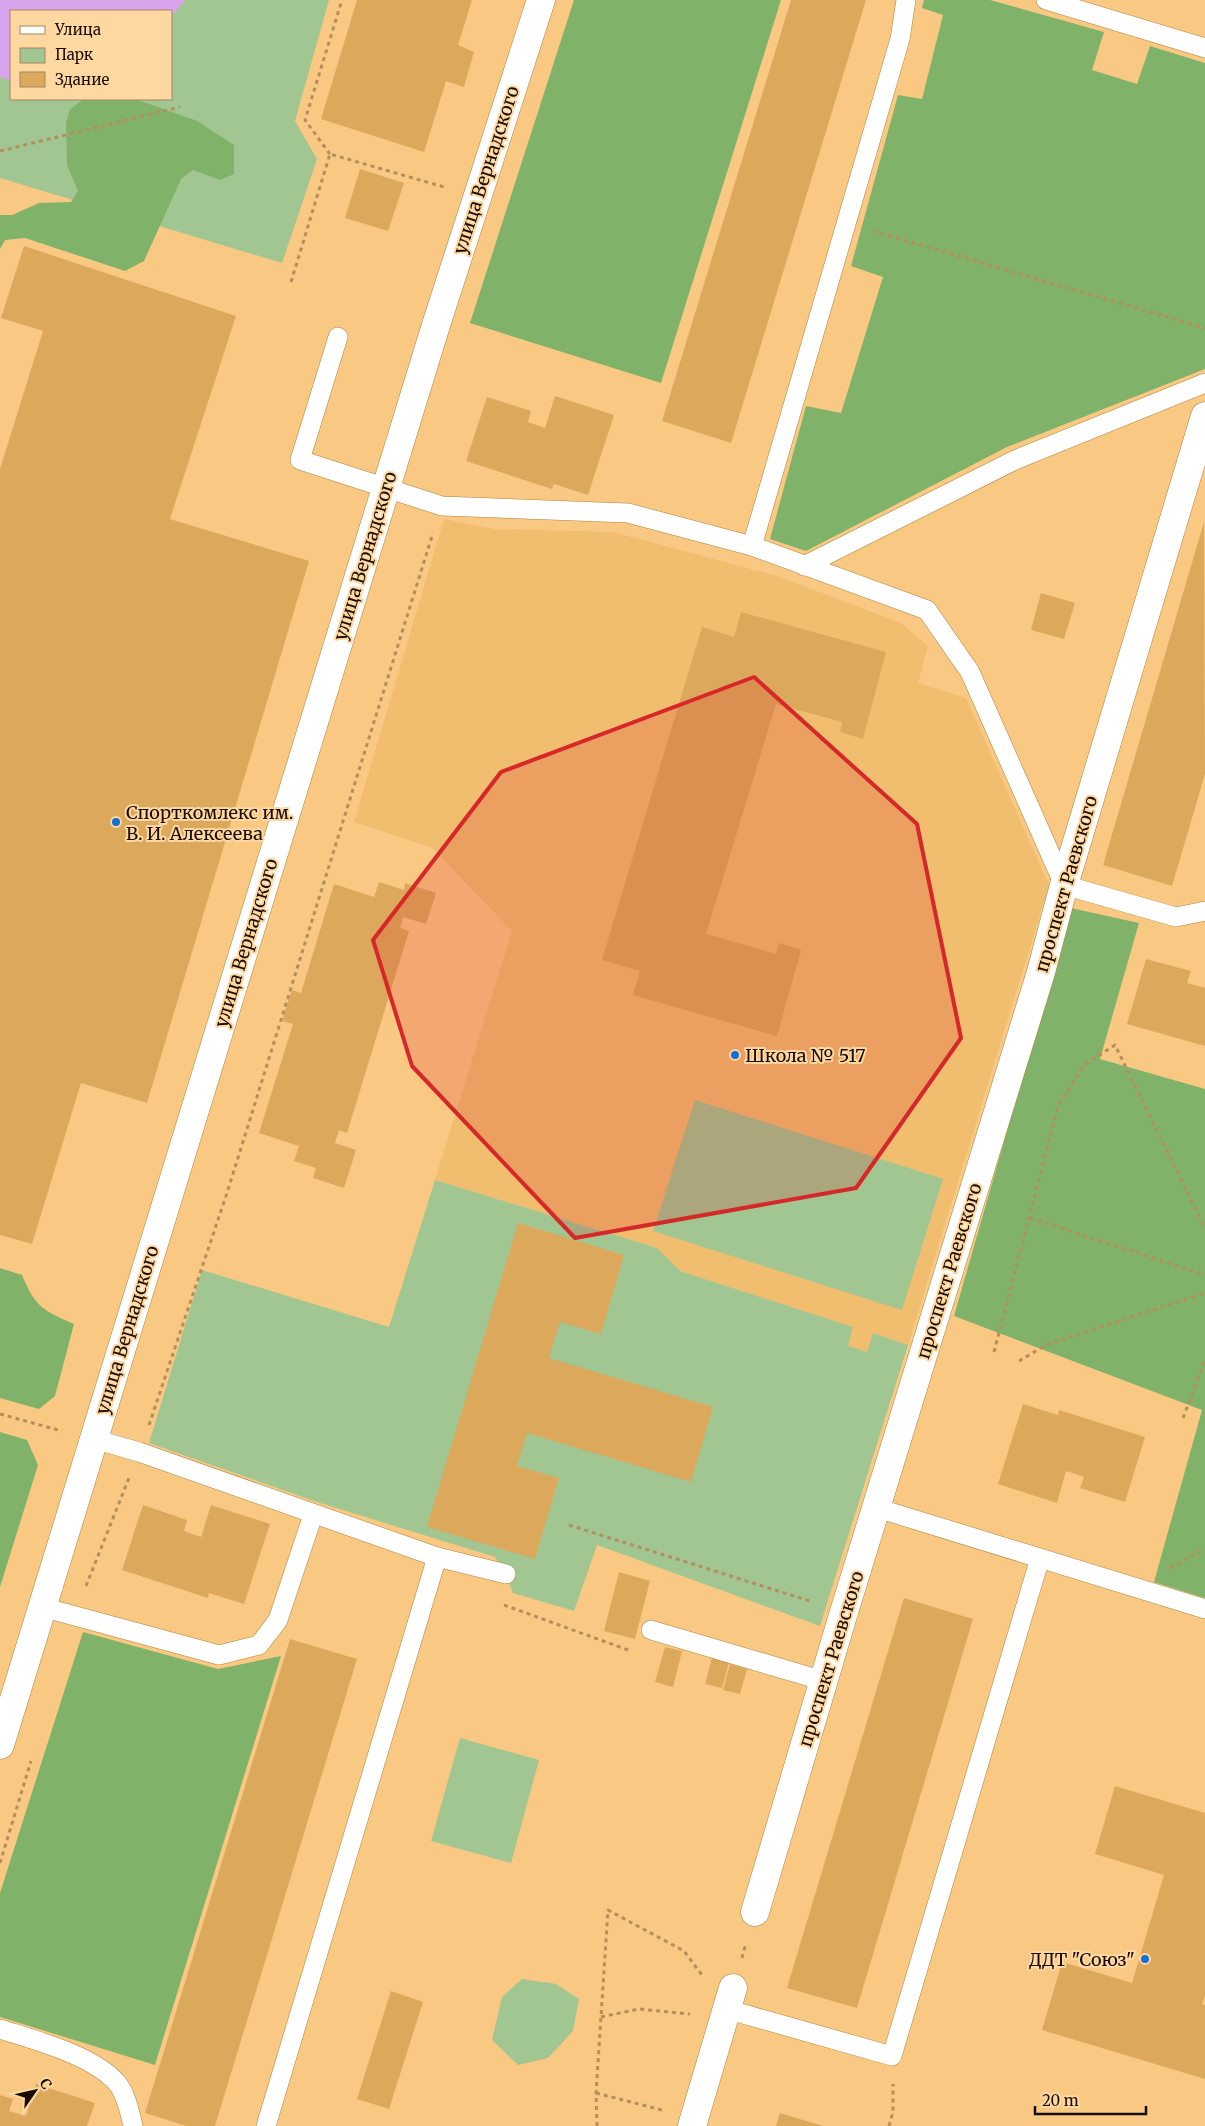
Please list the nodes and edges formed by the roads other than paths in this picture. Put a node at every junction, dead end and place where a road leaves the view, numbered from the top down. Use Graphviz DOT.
graph roads {
  1 [pos="541,0"];
  2 [pos="906,0"];
  3 [pos="1046,0"];
  4 [pos="1205,48"];
  5 [pos="338,337"];
  6 [pos="1205,383"];
  7 [pos="1205,416"];
  8 [pos="386,487"];
  9 [pos="752,546"];
  10 [pos="804,566"];
  11 [pos="1064,885"];
  12 [pos="1205,912"];
  13 [pos="94,1439"];
  14 [pos="877,1508"];
  15 [pos="313,1515"];
  16 [pos="437,1557"];
  17 [pos="1040,1558"];
  18 [pos="506,1574"];
  19 [pos="42,1607"];
  20 [pos="1205,1609"];
  21 [pos="651,1630"];
  22 [pos="824,1681"];
  23 [pos="0,1745"];
  24 [pos="755,1912"];
  25 [pos="730,1998"];
  26 [pos="0,2029"];
  27 [pos="693,2122"];
  28 [pos="133,2126"];
  29 [pos="266,2126"];
  1 -- 8 [label="street, улица Вернадского"];
  2 -- 9 [label="lane"];
  3 -- 4 [label="lane"];
  5 -- 8 [label="lane"];
  6 -- 10 [label="lane"];
  7 -- 11 [label="street, проспект Раевского"];
  8 -- 9 [label="lane"];
  8 -- 13 [label="street, улица Вернадского"];
  9 -- 10 [label="lane"];
  10 -- 11 [label="lane"];
  11 -- 12 [label="lane"];
  11 -- 14 [label="street, проспект Раевского"];
  13 -- 15 [label="lane"];
  13 -- 19 [label="street, улица Вернадского"];
  14 -- 17 [label="lane"];
  14 -- 22 [label="street, проспект Раевского"];
  15 -- 16 [label="lane"];
  15 -- 19 [label="lane"];
  16 -- 18 [label="lane"];
  16 -- 29 [label="lane"];
  17 -- 20 [label="lane"];
  17 -- 25 [label="lane"];
  19 -- 23 [label="street, улица Вернадского"];
  21 -- 22 [label="lane"];
  22 -- 24 [label="street, проспект Раевского"];
  25 -- 27 [label="street"];
  26 -- 28 [label="lane"];
}
